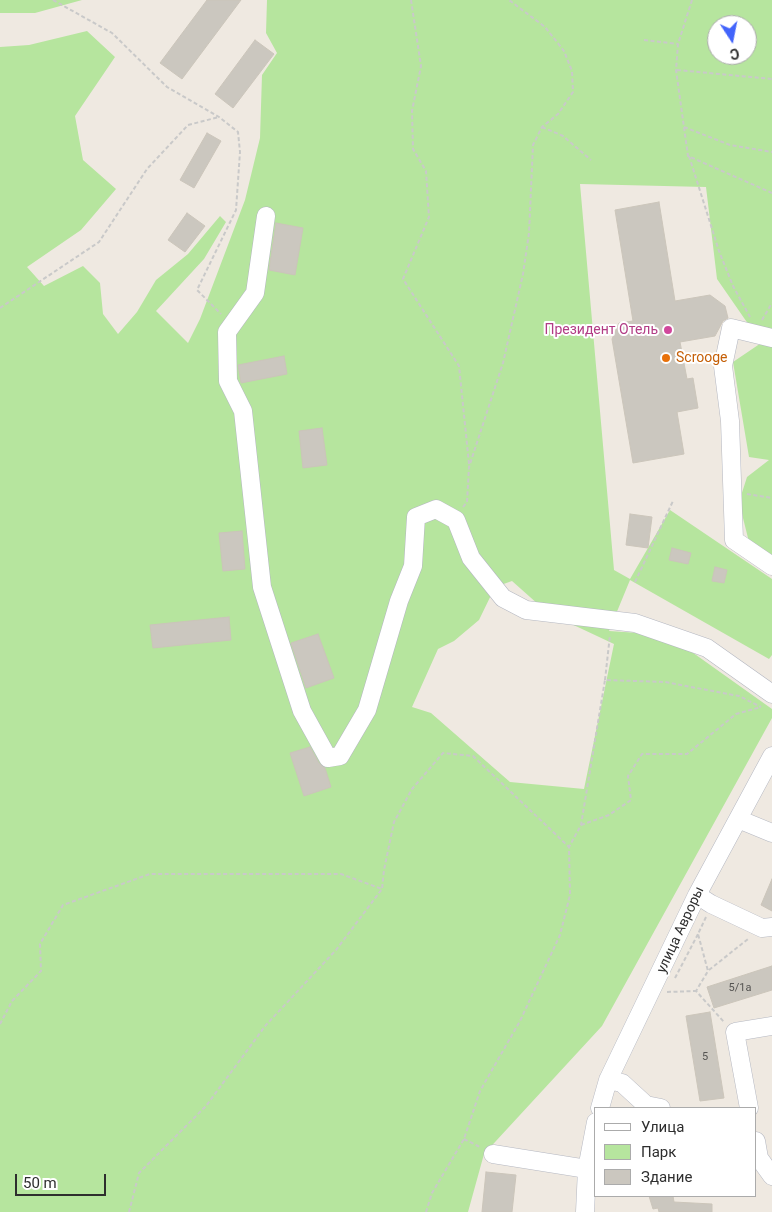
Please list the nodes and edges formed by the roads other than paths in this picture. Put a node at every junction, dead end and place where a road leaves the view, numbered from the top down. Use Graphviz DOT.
graph roads {
  1 [pos="266,216"];
  2 [pos="772,338"];
  3 [pos="772,566"];
  4 [pos="766,701"];
  5 [pos="772,756"];
  6 [pos="738,818"];
  7 [pos="772,833"];
  8 [pos="704,899"];
  9 [pos="767,927"];
  10 [pos="772,1026"];
  11 [pos="608,1080"];
  12 [pos="600,1107"];
  13 [pos="650,1107"];
  14 [pos="749,1107"];
  15 [pos="594,1132"];
  16 [pos="757,1147"];
  17 [pos="493,1154"];
  18 [pos="587,1169"];
  19 [pos="772,1176"];
  20 [pos="591,1188"];
  21 [pos="586,1212"];
  1 -- 4 [label="street"];
  2 -- 3 [label="street"];
  5 -- 6 [label="street, улица Авроры"];
  6 -- 7 [label="street"];
  6 -- 8 [label="street, улица Авроры"];
  8 -- 9 [label="street"];
  8 -- 11 [label="street, улица Авроры"];
  10 -- 14 [label="street"];
  11 -- 12 [label="street, улица Авроры"];
  11 -- 13 [label="street"];
  15 -- 18 [label="street"];
  16 -- 19 [label="street"];
  17 -- 18 [label="street"];
  18 -- 20 [label="street"];
  20 -- 21 [label="street"];
}
